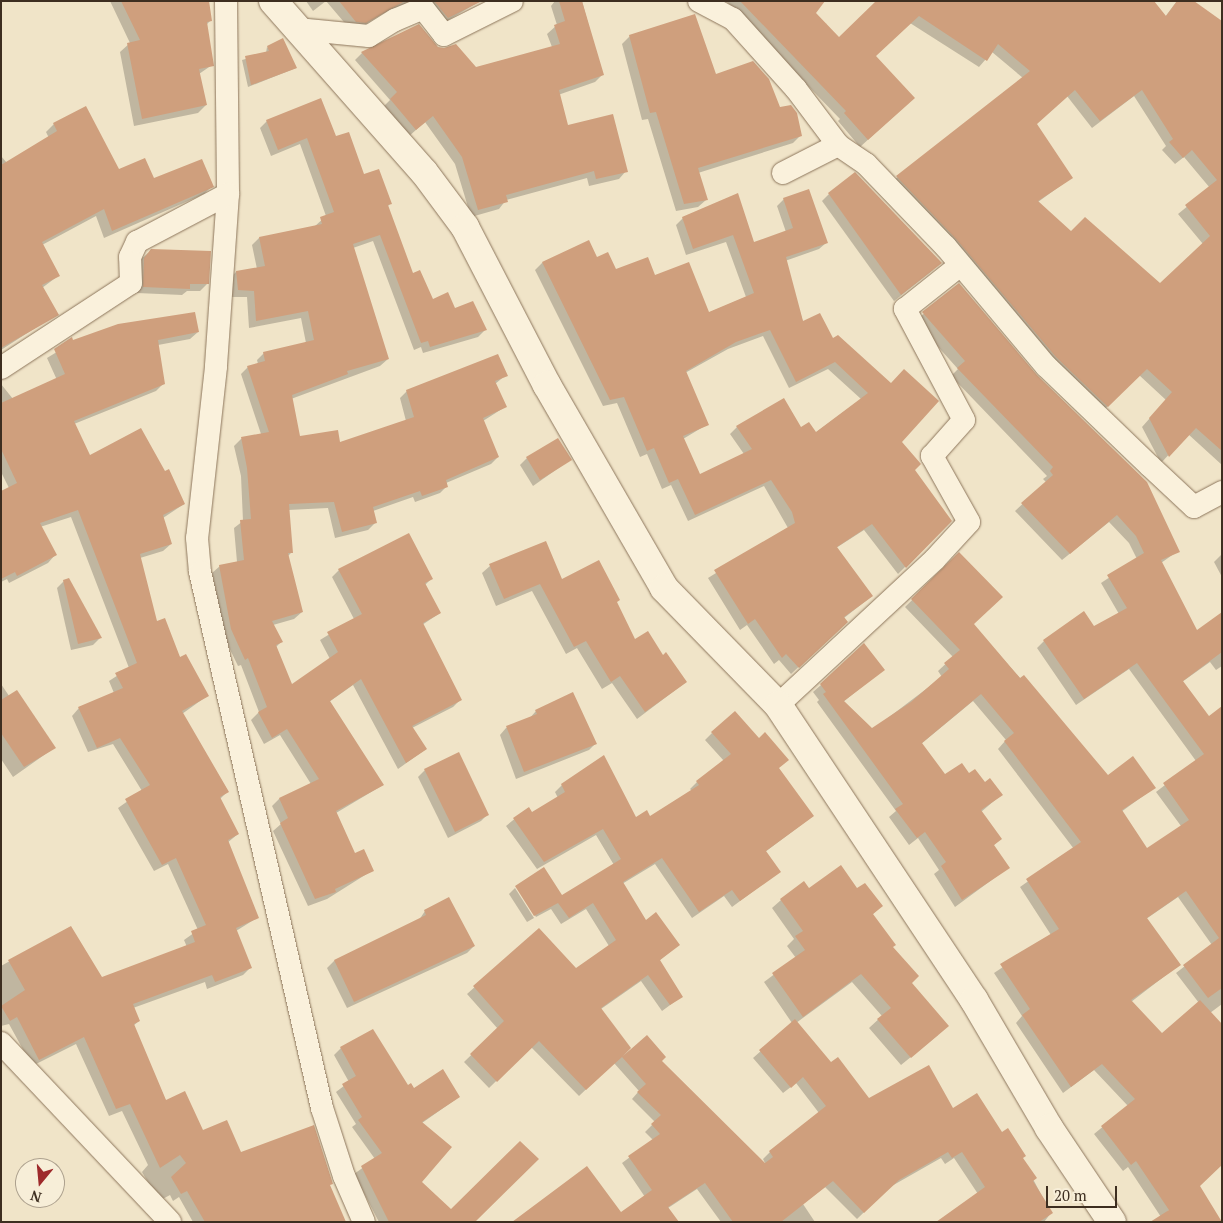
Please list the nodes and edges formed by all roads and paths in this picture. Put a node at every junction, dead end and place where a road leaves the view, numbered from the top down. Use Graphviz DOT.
graph roads {
  1 [pos="226,1"];
  2 [pos="273,1"];
  3 [pos="512,1"];
  4 [pos="699,1"];
  5 [pos="298,29"];
  6 [pos="838,144"];
  7 [pos="783,173"];
  8 [pos="228,194"];
  9 [pos="959,266"];
  10 [pos="1,368"];
  11 [pos="1222,492"];
  12 [pos="778,705"];
  13 [pos="1,1043"];
  14 [pos="170,1222"];
  15 [pos="364,1222"];
  16 [pos="1112,1222"];
  1 -- 8 [label="street"];
  2 -- 5 [label="street"];
  3 -- 5 [label="street"];
  4 -- 6 [label="street"];
  5 -- 12 [label="street"];
  6 -- 7 [label="street"];
  6 -- 9 [label="street"];
  8 -- 10 [label="street"];
  8 -- 15 [label="street"];
  9 -- 11 [label="street"];
  9 -- 12 [label="street"];
  12 -- 16 [label="street"];
  13 -- 14 [label="street"];
}
